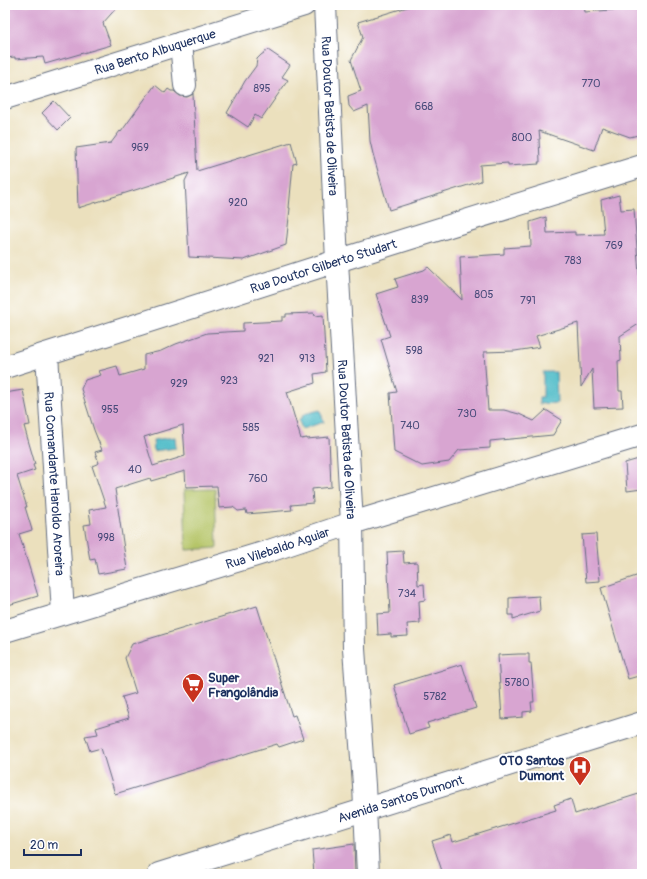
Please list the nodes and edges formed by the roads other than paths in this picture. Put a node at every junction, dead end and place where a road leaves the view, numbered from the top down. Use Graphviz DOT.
graph roads {
  1 [pos="304,5"];
  2 [pos="325,5"];
  3 [pos="181,43"];
  4 [pos="185,85"];
  5 [pos="5,98"];
  6 [pos="642,166"];
  7 [pos="337,261"];
  8 [pos="47,354"];
  9 [pos="5,367"];
  10 [pos="642,435"];
  11 [pos="352,523"];
  12 [pos="63,613"];
  13 [pos="5,631"];
  14 [pos="642,724"];
  15 [pos="366,810"];
  16 [pos="159,874"];
  17 [pos="368,874"];
  1 -- 3 [label="street, Rua Bento Albuquerque"];
  2 -- 7 [label="street, Rua Doutor Batista de Oliveira"];
  3 -- 4 [label="street"];
  3 -- 5 [label="street, Rua Bento Albuquerque"];
  6 -- 7 [label="street, Rua Doutor Gilberto Studart"];
  7 -- 8 [label="street, Rua Doutor Gilberto Studart"];
  7 -- 11 [label="street, Rua Doutor Batista de Oliveira"];
  8 -- 9 [label="street, Rua Doutor Gilberto Studart"];
  8 -- 12 [label="street, Rua Comandante Haroldo Aroreira"];
  10 -- 11 [label="street, Rua Vilebaldo Aguiar"];
  11 -- 12 [label="street, Rua Vilebaldo Aguiar"];
  11 -- 15 [label="street, Rua Doutor Batista de Oliveira"];
  12 -- 13 [label="street, Rua Vilebaldo Aguiar"];
  14 -- 15 [label="street, Avenida Santos Dumont"];
  15 -- 16 [label="street, Avenida Santos Dumont"];
  15 -- 17 [label="street, Rua Doutor Batista de Oliveira"];
}
